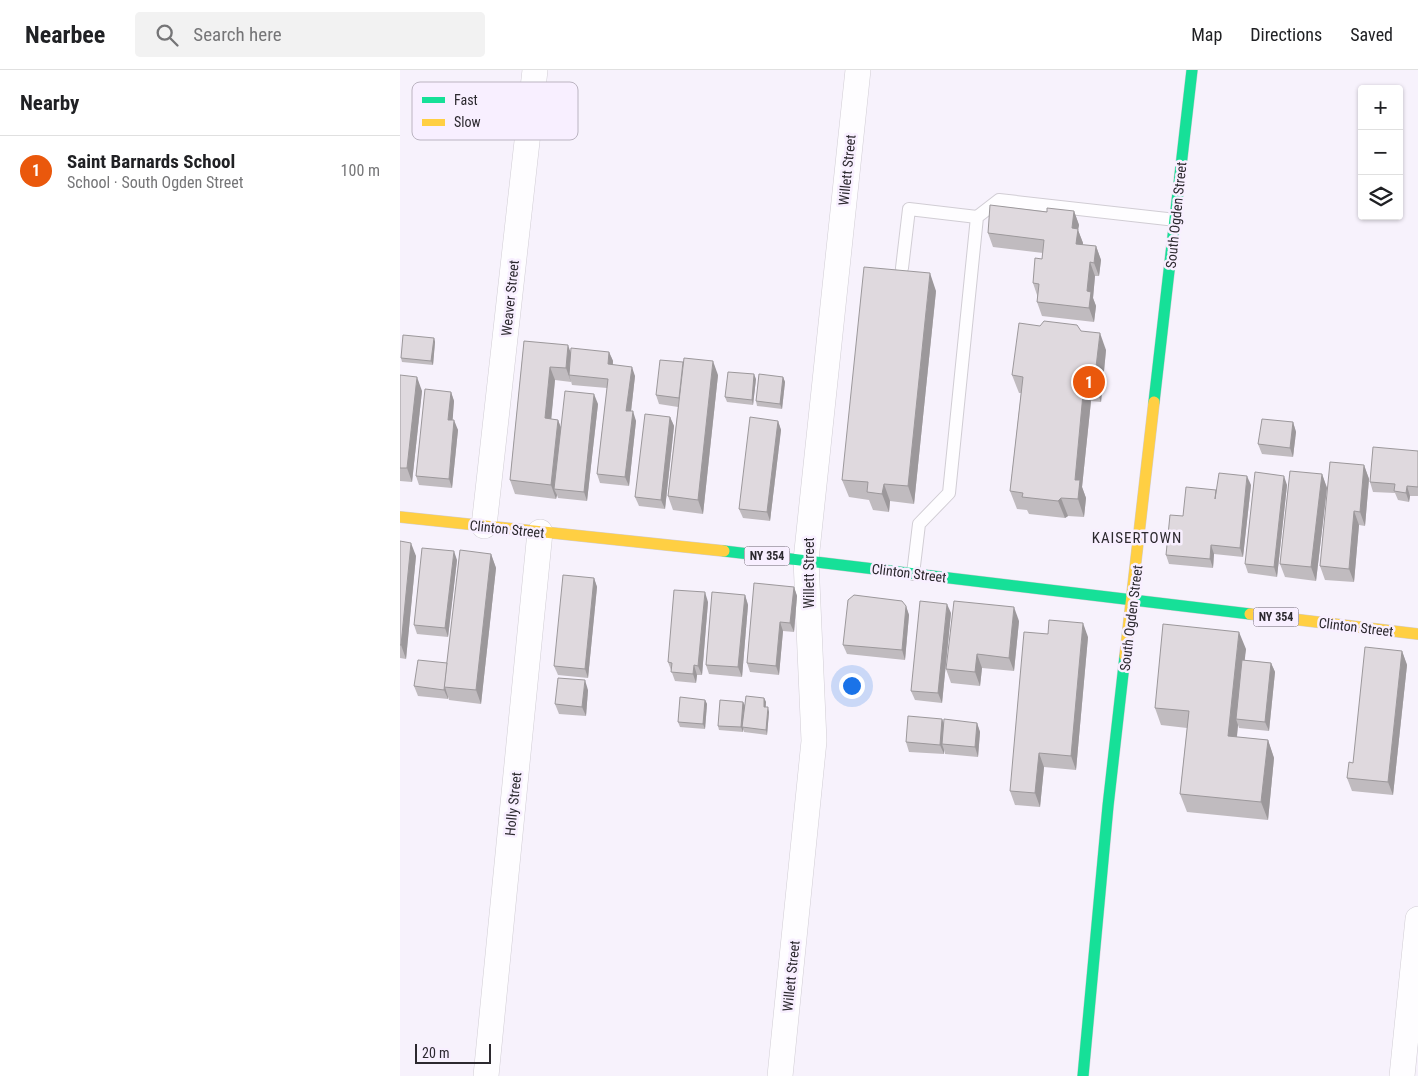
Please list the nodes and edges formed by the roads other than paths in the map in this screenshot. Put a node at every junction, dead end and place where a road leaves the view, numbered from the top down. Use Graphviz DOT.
graph roads {
  1 [pos="858,70"];
  2 [pos="1192,70"];
  3 [pos="527,140"];
  4 [pos="977,217"];
  5 [pos="1176,220"];
  6 [pos="902,268"];
  7 [pos="400,518"];
  8 [pos="484,526"];
  9 [pos="540,532"];
  10 [pos="806,560"];
  11 [pos="913,574"];
  12 [pos="1133,600"];
  13 [pos="1418,634"];
  14 [pos="1418,919"];
  15 [pos="486,1076"];
  16 [pos="780,1076"];
  17 [pos="1083,1076"];
  18 [pos="1402,1076"];
  1 -- 10 [label="street, Willett Street"];
  2 -- 5 [label="main road, South Ogden Street"];
  3 -- 8 [label="street, Weaver Street"];
  4 -- 5 [label="lane"];
  4 -- 6 [label="lane"];
  4 -- 11 [label="lane"];
  5 -- 12 [label="main road, South Ogden Street"];
  7 -- 8 [label="main road, Clinton Street / NY 354"];
  8 -- 9 [label="main road, Clinton Street / NY 354"];
  9 -- 10 [label="main road, Clinton Street / NY 354"];
  9 -- 15 [label="street, Holly Street"];
  10 -- 11 [label="main road, Clinton Street / NY 354"];
  10 -- 16 [label="street, Willett Street"];
  11 -- 12 [label="main road, Clinton Street / NY 354"];
  12 -- 13 [label="main road, Clinton Street / NY 354"];
  12 -- 17 [label="main road, South Ogden Street"];
  14 -- 18 [label="street"];
}
